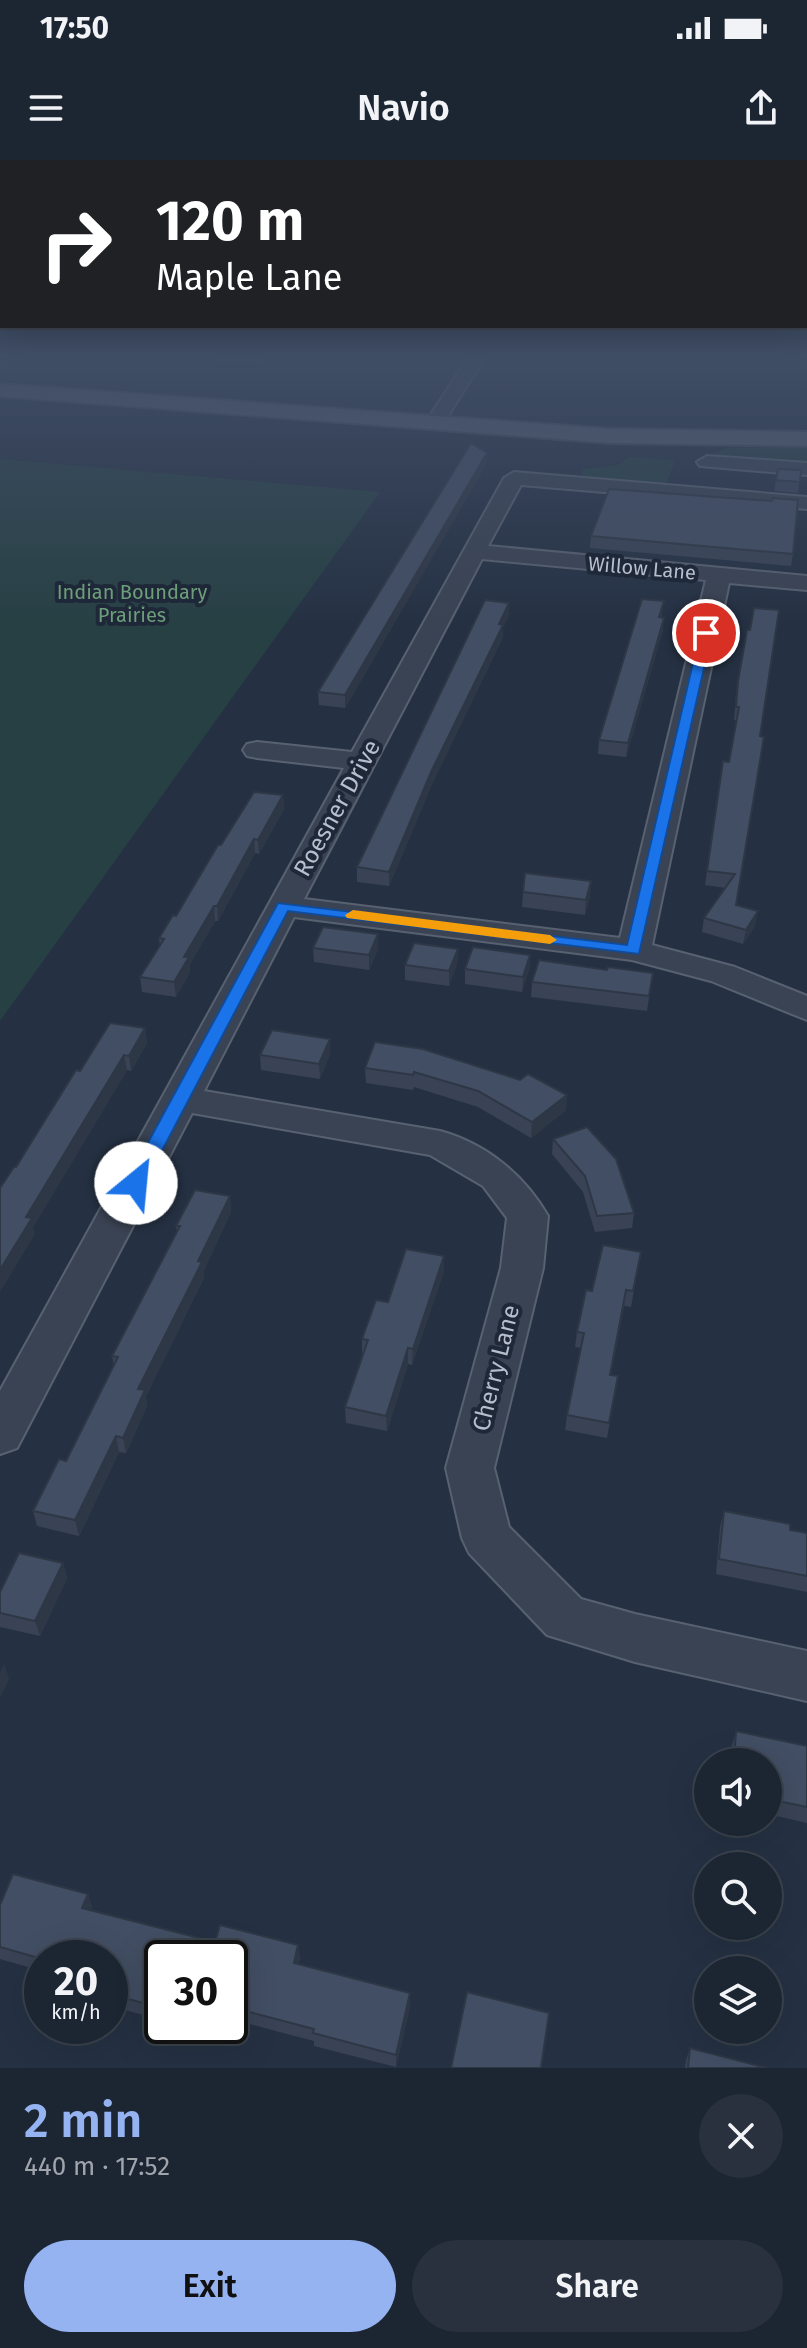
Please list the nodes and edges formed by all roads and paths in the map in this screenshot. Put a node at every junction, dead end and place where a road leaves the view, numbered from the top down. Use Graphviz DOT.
graph roads {
  1 [pos="704,446"];
  2 [pos="707,462"];
  3 [pos="807,469"];
  4 [pos="698,494"];
  5 [pos="807,503"];
  6 [pos="477,552"];
  7 [pos="719,575"];
  8 [pos="807,583"];
  9 [pos="257,750"];
  10 [pos="362,762"];
  11 [pos="283,906"];
  12 [pos="634,950"];
  13 [pos="807,1009"];
  14 [pos="181,1099"];
  15 [pos="0,1435"];
  16 [pos="807,1676"];
  1 -- 2 [label="street"];
  2 -- 3 [label="street"];
  2 -- 4 [label="street"];
  4 -- 5 [label="street"];
  4 -- 6 [label="street, Roesner Drive"];
  6 -- 7 [label="street, Willow Lane"];
  6 -- 10 [label="street, Roesner Drive"];
  7 -- 8 [label="street, Willow Lane"];
  7 -- 12 [label="street"];
  9 -- 10 [label="street"];
  10 -- 11 [label="street, Roesner Drive"];
  11 -- 12 [label="street"];
  11 -- 14 [label="street, Roesner Drive"];
  12 -- 13 [label="street"];
  14 -- 15 [label="street, Roesner Drive"];
  14 -- 16 [label="street, Cherry Lane"];
}
